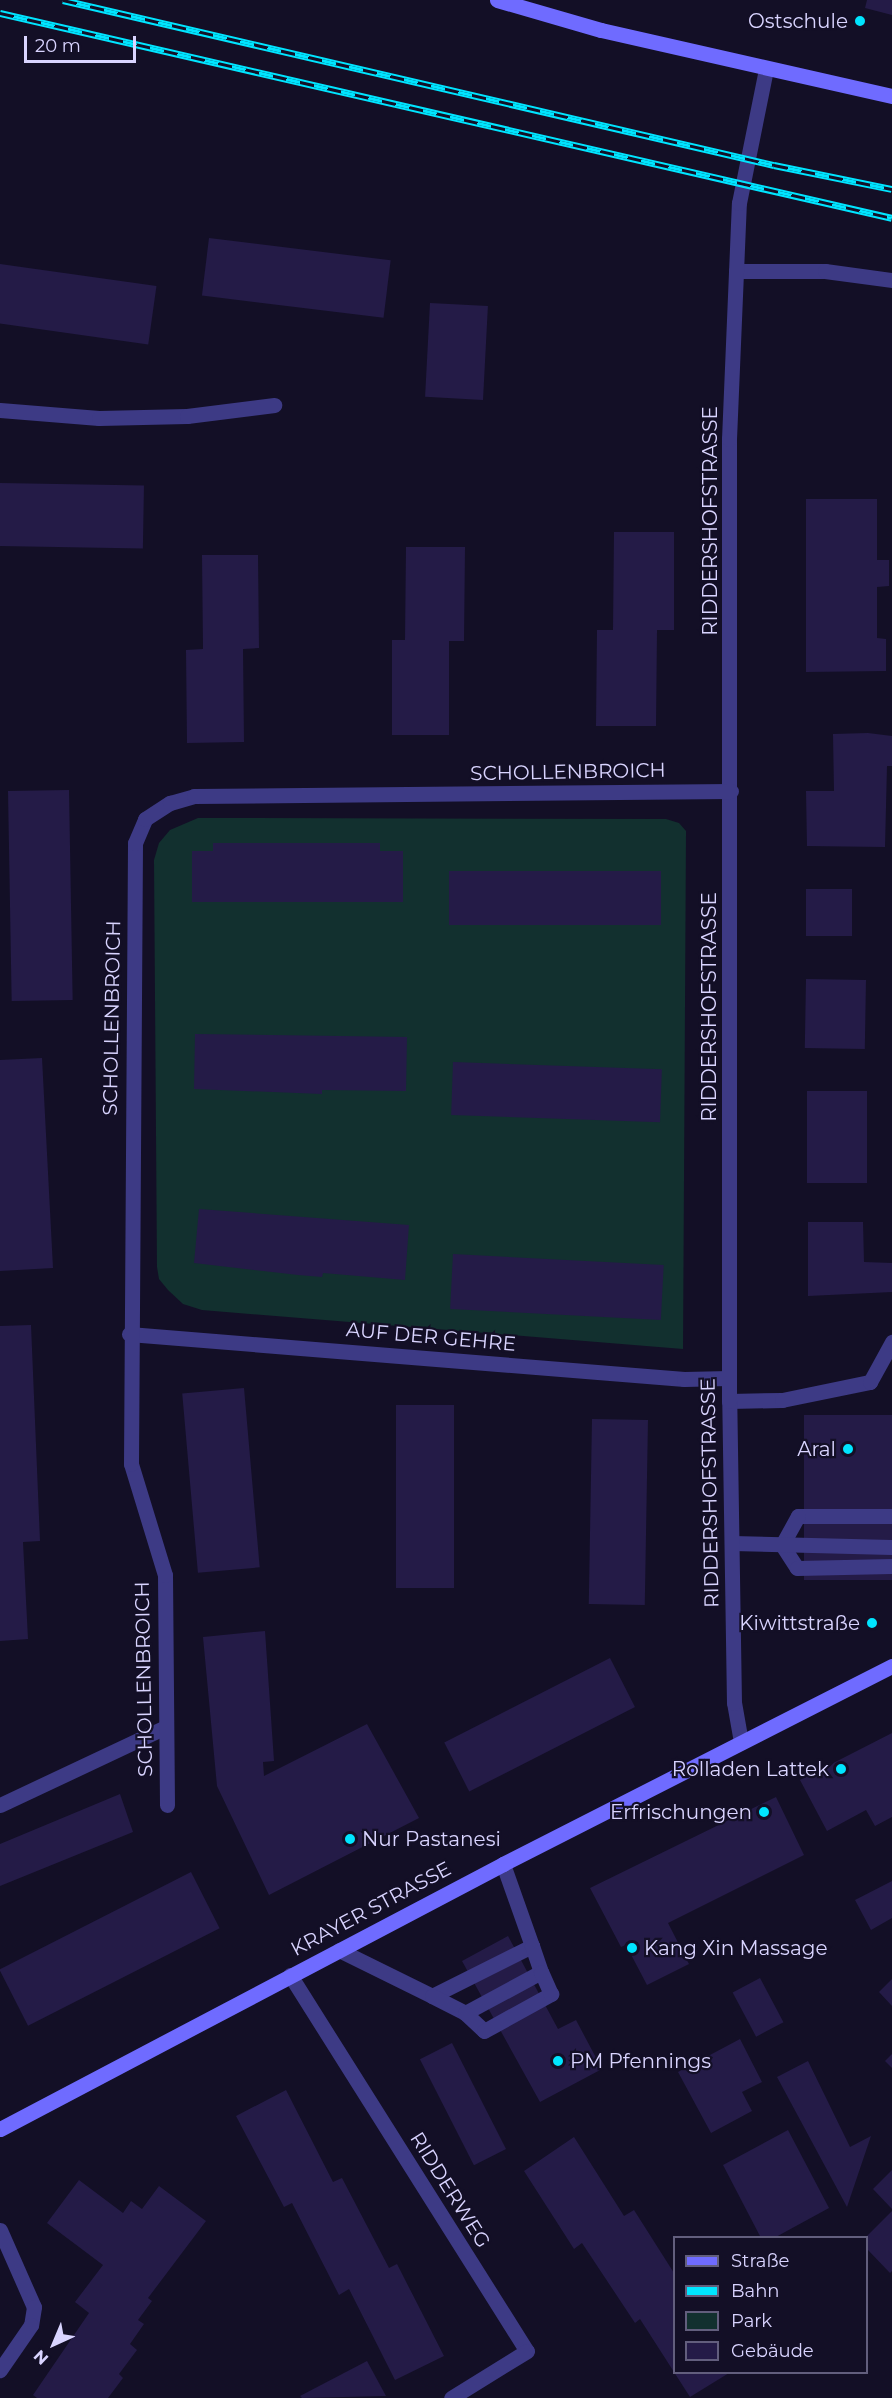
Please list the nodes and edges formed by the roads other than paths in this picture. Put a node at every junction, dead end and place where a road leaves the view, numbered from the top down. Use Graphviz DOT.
graph roads {
  1 [pos="497,0"];
  2 [pos="766,69"];
  3 [pos="892,96"];
  4 [pos="736,271"];
  5 [pos="892,280"];
  6 [pos="274,405"];
  7 [pos="0,410"];
  8 [pos="731,791"];
  9 [pos="129,1334"];
  10 [pos="892,1342"];
  11 [pos="729,1378"];
  12 [pos="729,1401"];
  13 [pos="892,1516"];
  14 [pos="732,1543"];
  15 [pos="782,1545"];
  16 [pos="892,1547"];
  17 [pos="892,1566"];
  18 [pos="892,1666"];
  19 [pos="166,1727"];
  20 [pos="741,1742"];
  21 [pos="0,1804"];
  22 [pos="167,1805"];
  23 [pos="503,1864"];
  24 [pos="532,1946"];
  25 [pos="339,1950"];
  26 [pos="541,1972"];
  27 [pos="290,1975"];
  28 [pos="432,1996"];
  29 [pos="465,2013"];
  30 [pos="0,2130"];
  31 [pos="0,2229"];
  32 [pos="0,2370"];
  33 [pos="451,2398"];
  1 -- 2 [label="main road"];
  2 -- 3 [label="main road"];
  2 -- 4 [label="street, RIDDERSHOFSTRASSE"];
  4 -- 5 [label="street"];
  4 -- 8 [label="street, RIDDERSHOFSTRASSE"];
  6 -- 7 [label="street"];
  8 -- 9 [label="street, SCHOLLENBROICH"];
  8 -- 11 [label="street, RIDDERSHOFSTRASSE"];
  9 -- 11 [label="street, AUF DER GEHRE"];
  9 -- 19 [label="street, SCHOLLENBROICH"];
  10 -- 12 [label="street"];
  11 -- 12 [label="street, RIDDERSHOFSTRASSE"];
  12 -- 14 [label="street, RIDDERSHOFSTRASSE"];
  13 -- 15 [label="street"];
  14 -- 15 [label="street"];
  14 -- 20 [label="street, RIDDERSHOFSTRASSE"];
  15 -- 16 [label="street"];
  15 -- 17 [label="street"];
  18 -- 20 [label="main road, KRAYER STRASSE"];
  19 -- 21 [label="street"];
  19 -- 22 [label="street, SCHOLLENBROICH"];
  20 -- 23 [label="main road, KRAYER STRASSE"];
  23 -- 24 [label="street"];
  23 -- 25 [label="main road, KRAYER STRASSE"];
  24 -- 26 [label="street"];
  24 -- 28 [label="street"];
  25 -- 27 [label="main road, KRAYER STRASSE"];
  25 -- 28 [label="street"];
  26 -- 29 [label="street"];
  26 -- 29 [label="street"];
  27 -- 30 [label="main road, KRAYER STRASSE"];
  27 -- 33 [label="street, RIDDERWEG"];
  28 -- 29 [label="street"];
  31 -- 32 [label="street"];
}
